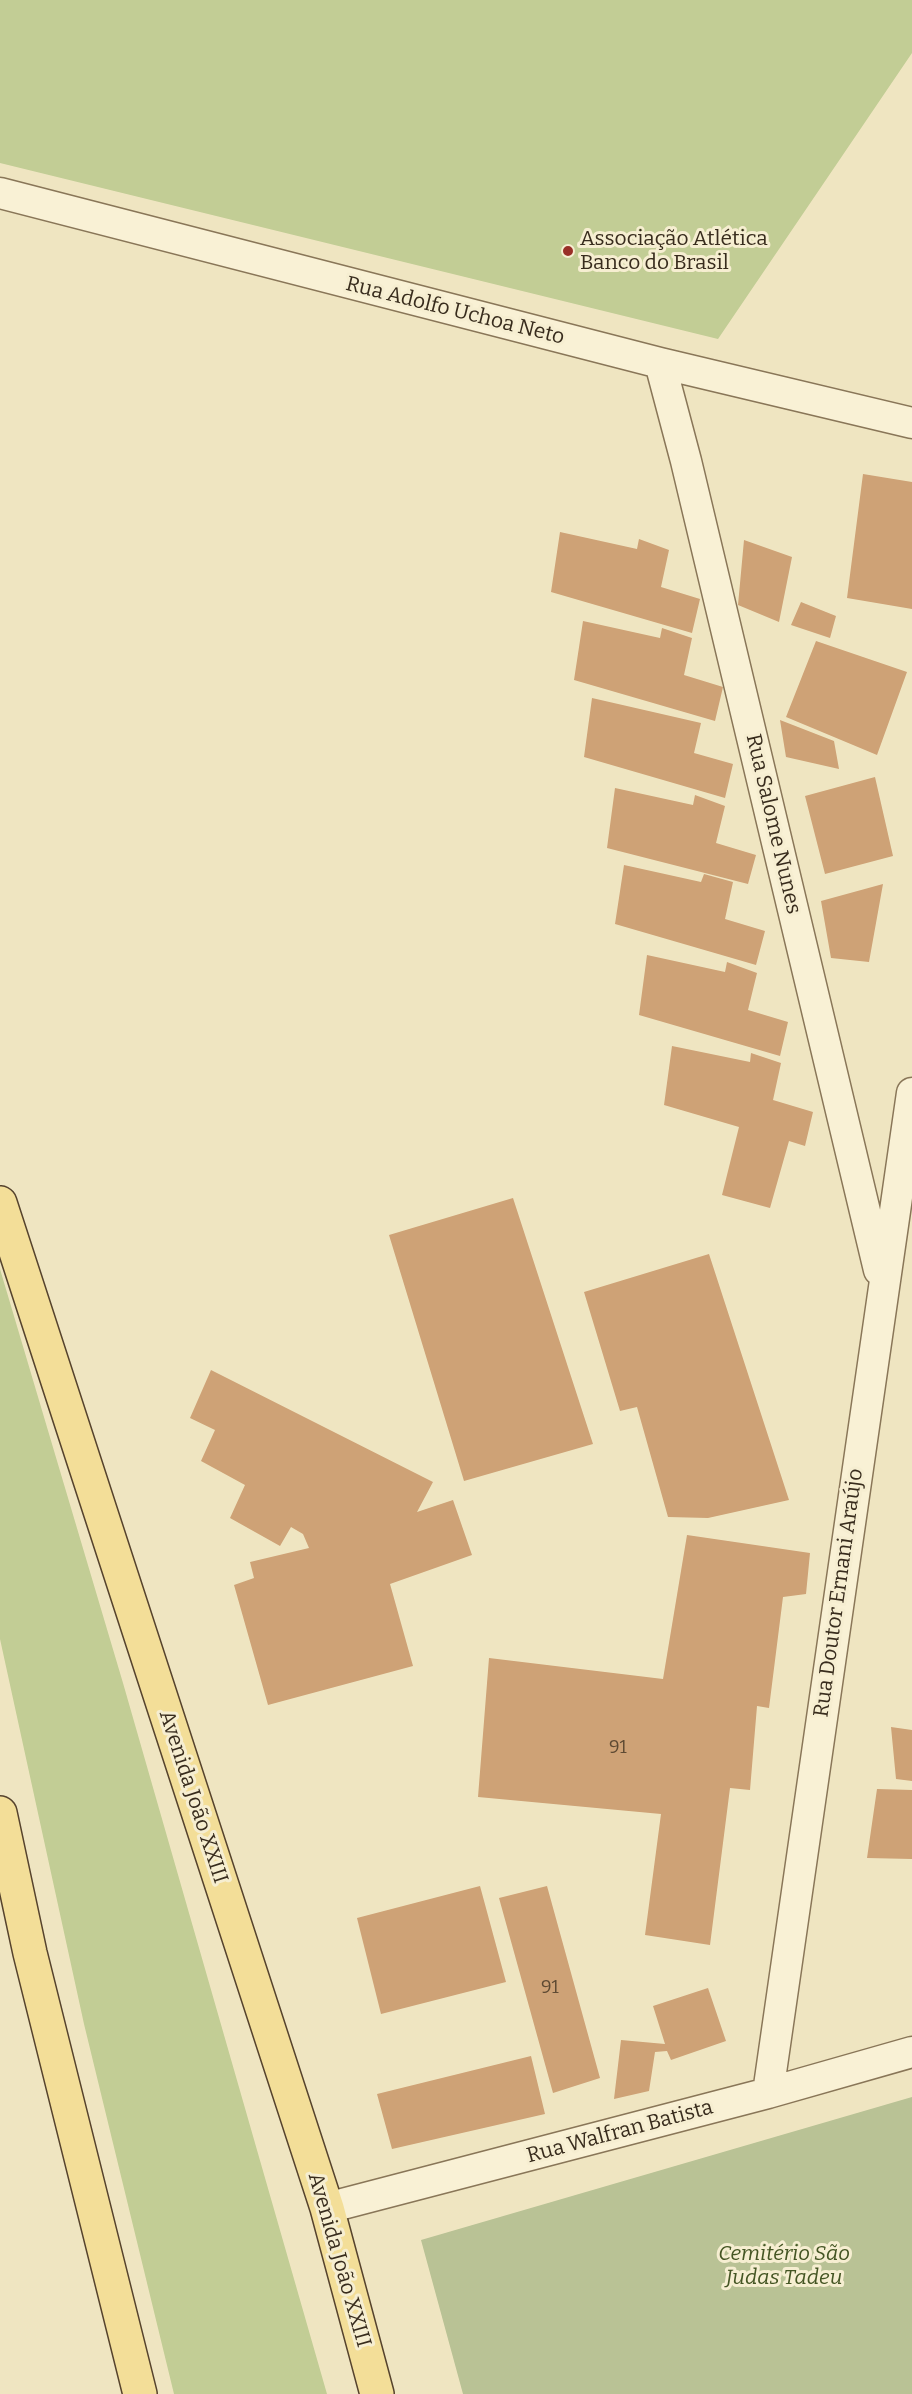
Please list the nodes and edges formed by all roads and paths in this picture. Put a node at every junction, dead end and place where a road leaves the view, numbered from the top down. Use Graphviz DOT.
graph roads {
  1 [pos="0,194"];
  2 [pos="660,363"];
  3 [pos="912,423"];
  4 [pos="912,1093"];
  5 [pos="0,1203"];
  6 [pos="883,1286"];
  7 [pos="0,1814"];
  8 [pos="912,2052"];
  9 [pos="768,2093"];
  10 [pos="327,2208"];
  11 [pos="140,2394"];
  12 [pos="377,2394"];
  1 -- 2 [label="street, Rua Adolfo Uchoa Neto"];
  2 -- 3 [label="street, Rua Adolfo Uchoa Neto"];
  2 -- 6 [label="street, Rua Salome Nunes"];
  4 -- 6 [label="street, Rua Doutor Ernani Araújo"];
  5 -- 10 [label="main road, Avenida João XXIII"];
  6 -- 9 [label="street, Rua Doutor Ernani Araújo"];
  7 -- 11 [label="main road"];
  8 -- 9 [label="street, Rua Walfran Batista"];
  9 -- 10 [label="street, Rua Walfran Batista"];
  10 -- 12 [label="main road, Avenida João XXIII"];
}
